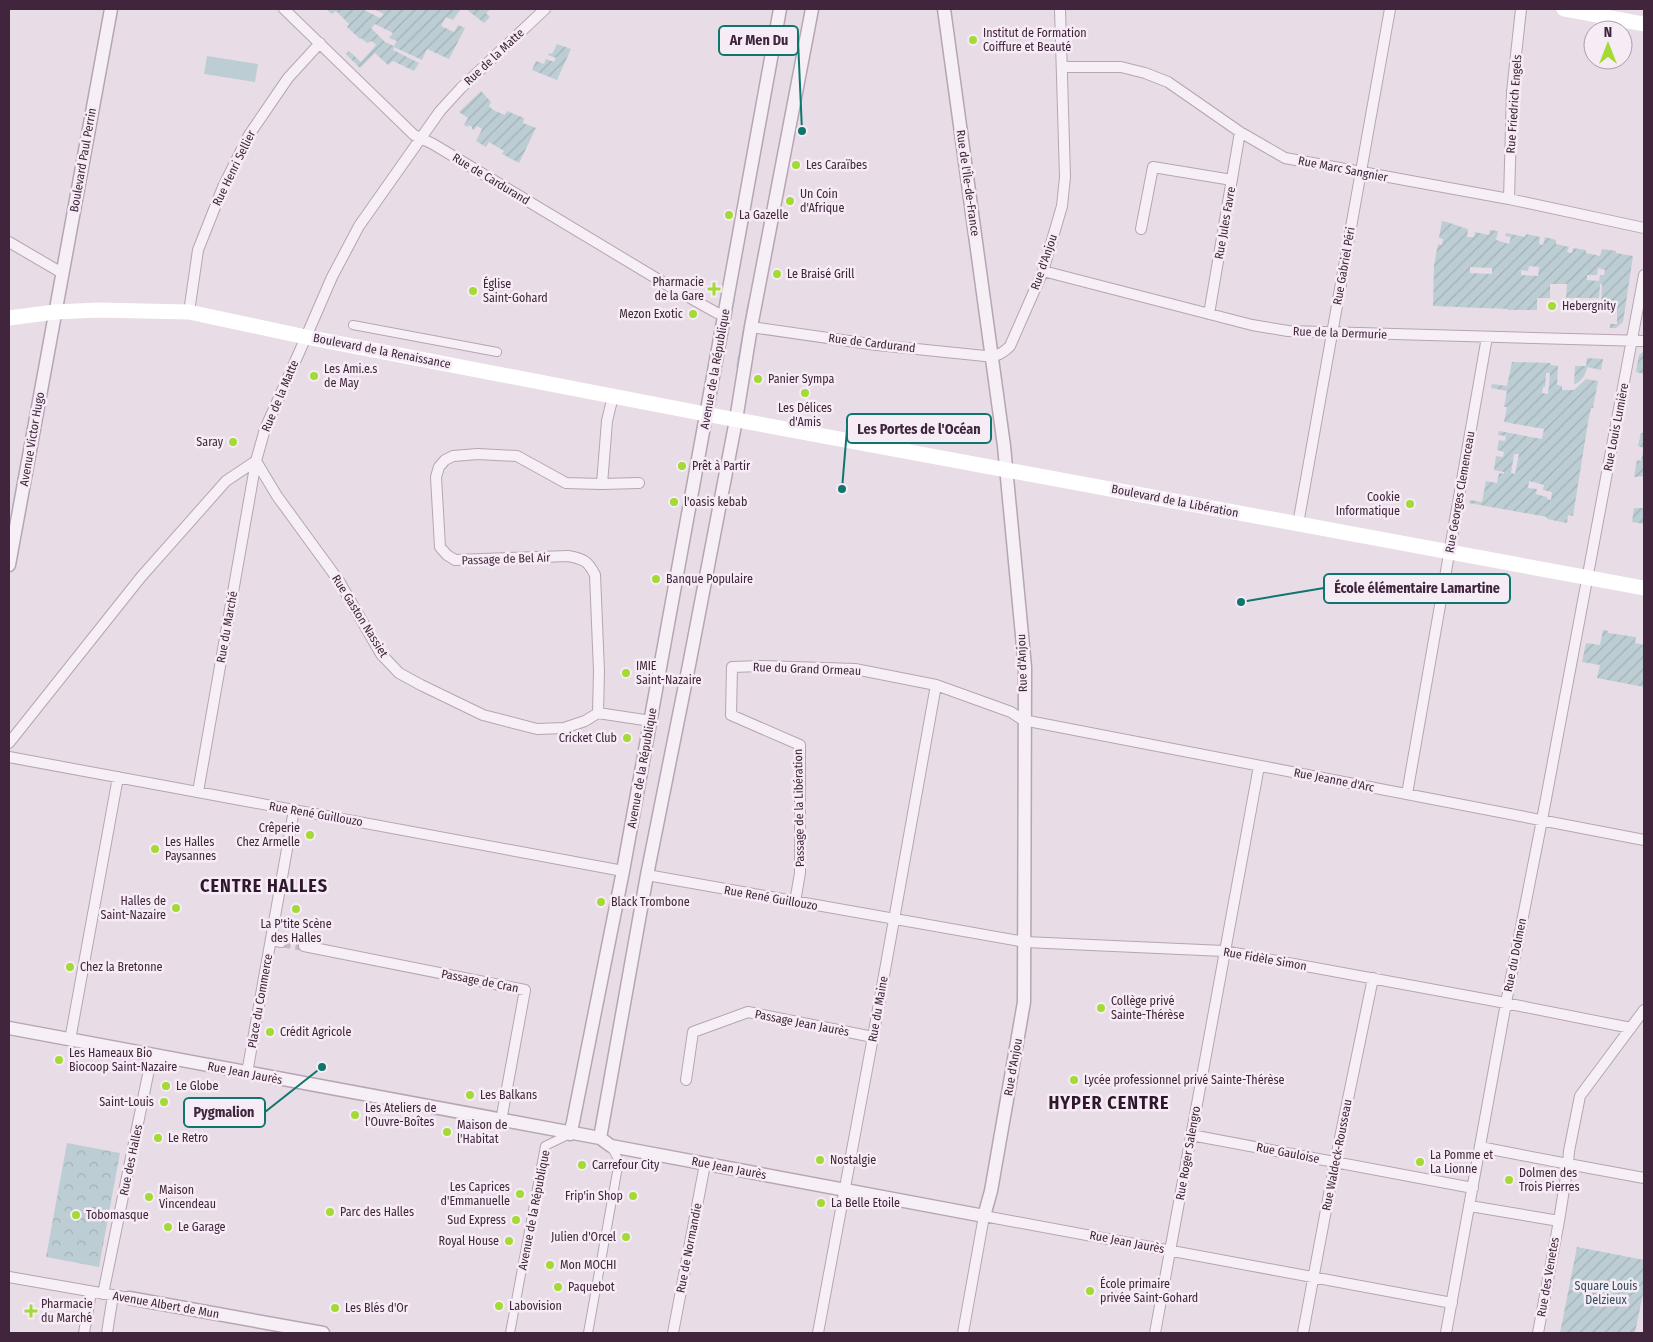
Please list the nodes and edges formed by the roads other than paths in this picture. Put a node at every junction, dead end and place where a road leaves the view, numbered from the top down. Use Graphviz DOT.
graph roads {
  1 [pos="111,9"];
  2 [pos="284,9"];
  3 [pos="545,9"];
  4 [pos="780,9"];
  5 [pos="812,9"];
  6 [pos="944,9"];
  7 [pos="1060,9"];
  8 [pos="1390,9"];
  9 [pos="1521,9"];
  10 [pos="1564,9"];
  11 [pos="1644,24"];
  12 [pos="320,43"];
  13 [pos="1062,67"];
  14 [pos="1240,132"];
  15 [pos="421,139"];
  16 [pos="1361,173"];
  17 [pos="1232,180"];
  18 [pos="1509,199"];
  19 [pos="1644,228"];
  20 [pos="1141,229"];
  21 [pos="9,242"];
  22 [pos="1043,271"];
  23 [pos="62,274"];
  24 [pos="1644,275"];
  25 [pos="55,312"];
  26 [pos="189,312"];
  27 [pos="1209,314"];
  28 [pos="725,315"];
  29 [pos="9,318"];
  30 [pos="353,325"];
  31 [pos="751,327"];
  32 [pos="1332,333"];
  33 [pos="306,337"];
  34 [pos="1487,337"];
  35 [pos="1632,341"];
  36 [pos="1644,341"];
  37 [pos="497,352"];
  38 [pos="992,356"];
  39 [pos="613,396"];
  40 [pos="706,414"];
  41 [pos="736,420"];
  42 [pos="256,461"];
  43 [pos="1007,470"];
  44 [pos="639,483"];
  45 [pos="602,484"];
  46 [pos="1298,524"];
  47 [pos="1450,552"];
  48 [pos="9,565"];
  49 [pos="1587,578"];
  50 [pos="1644,588"];
  51 [pos="732,667"];
  52 [pos="936,684"];
  53 [pos="598,713"];
  54 [pos="1023,720"];
  55 [pos="651,721"];
  56 [pos="9,743"];
  57 [pos="9,757"];
  58 [pos="1259,766"];
  59 [pos="118,778"];
  60 [pos="198,792"];
  61 [pos="1407,794"];
  62 [pos="294,810"];
  63 [pos="1542,820"];
  64 [pos="1644,840"];
  65 [pos="623,871"];
  66 [pos="647,875"];
  67 [pos="795,902"];
  68 [pos="894,920"];
  69 [pos="271,940"];
  70 [pos="282,942"];
  71 [pos="1025,942"];
  72 [pos="304,946"];
  73 [pos="1224,951"];
  74 [pos="1373,978"];
  75 [pos="1506,1003"];
  76 [pos="1644,1010"];
  77 [pos="9,1028"];
  78 [pos="1632,1028"];
  79 [pos="873,1037"];
  80 [pos="70,1040"];
  81 [pos="152,1055"];
  82 [pos="247,1073"];
  83 [pos="686,1080"];
  84 [pos="501,1121"];
  85 [pos="570,1134"];
  86 [pos="1191,1135"];
  87 [pos="600,1138"];
  88 [pos="611,1146"];
  89 [pos="1480,1147"];
  90 [pos="1335,1162"];
  91 [pos="705,1164"];
  92 [pos="1568,1164"];
  93 [pos="1644,1178"];
  94 [pos="1473,1188"];
  95 [pos="844,1190"];
  96 [pos="1470,1206"];
  97 [pos="984,1216"];
  98 [pos="1559,1221"];
  99 [pos="1170,1250"];
  100 [pos="9,1277"];
  101 [pos="1313,1277"];
  102 [pos="91,1292"];
  103 [pos="108,1294"];
  104 [pos="129,1298"];
  105 [pos="1452,1303"];
  106 [pos="268,1328"];
  107 [pos="84,1333"];
  108 [pos="106,1333"];
  109 [pos="323,1333"];
  110 [pos="510,1333"];
  111 [pos="588,1333"];
  112 [pos="673,1333"];
  113 [pos="818,1333"];
  114 [pos="963,1333"];
  115 [pos="1155,1333"];
  116 [pos="1303,1333"];
  117 [pos="1446,1333"];
  118 [pos="1538,1333"];
  1 -- 23 [label="street, Boulevard Paul Perrin"];
  2 -- 12 [label="street, Rue de Cardurand"];
  3 -- 15 [label="street, Rue de la Matte"];
  4 -- 28 [label="street, Avenue de la République"];
  5 -- 31 [label="street, Avenue de la République"];
  6 -- 38 [label="street, Rue de l'Île-de-France"];
  7 -- 13 [label="street, Rue d'Anjou"];
  8 -- 16 [label="street, Rue Gabriel Péri"];
  9 -- 18 [label="street, Rue Friedrich Engels"];
  10 -- 11 [label="main road"];
  12 -- 15 [label="street, Rue de Cardurand"];
  12 -- 26 [label="street, Rue Henri Sellier"];
  13 -- 14 [label="street, Rue Marc Sangnier"];
  13 -- 22 [label="street, Rue d'Anjou"];
  14 -- 16 [label="street, Rue Marc Sangnier"];
  14 -- 17 [label="street, Rue Jules Favre"];
  15 -- 28 [label="street, Rue de Cardurand"];
  15 -- 33 [label="street, Rue de la Matte"];
  16 -- 18 [label="street, Rue Marc Sangnier"];
  16 -- 32 [label="street, Rue Gabriel Péri"];
  17 -- 20 [label="street"];
  17 -- 27 [label="street, Rue Jules Favre"];
  18 -- 19 [label="street, Rue Marc Sangnier"];
  21 -- 23 [label="street"];
  22 -- 27 [label="street, Rue de la Dermurie"];
  22 -- 38 [label="street, Rue d'Anjou"];
  23 -- 25 [label="street, Boulevard Paul Perrin"];
  24 -- 35 [label="street, Rue Louis Lumière"];
  25 -- 26 [label="main road, Boulevard de la Renaissance"];
  25 -- 29 [label="main road, Boulevard de la Renaissance"];
  25 -- 48 [label="street, Avenue Victor Hugo"];
  26 -- 33 [label="main road, Boulevard de la Renaissance"];
  27 -- 32 [label="street, Rue de la Dermurie"];
  28 -- 40 [label="street, Avenue de la République"];
  30 -- 37 [label="street"];
  31 -- 38 [label="street, Rue de Cardurand"];
  31 -- 41 [label="street, Avenue de la République"];
  32 -- 34 [label="street, Rue de la Dermurie"];
  32 -- 46 [label="street, Rue Gabriel Péri"];
  33 -- 39 [label="main road, Boulevard de la Renaissance"];
  33 -- 42 [label="street, Rue de la Matte"];
  34 -- 35 [label="street, Rue de la Dermurie"];
  34 -- 47 [label="street, Rue Georges Clemenceau"];
  35 -- 36 [label="street, Rue de la Dermurie"];
  35 -- 49 [label="street, Rue Louis Lumière"];
  38 -- 43 [label="street, Rue d'Anjou"];
  39 -- 40 [label="main road, Boulevard de la Renaissance"];
  39 -- 45 [label="street"];
  40 -- 41 [label="main road, Boulevard de la Libération"];
  40 -- 55 [label="street, Avenue de la République"];
  41 -- 43 [label="main road, Boulevard de la Libération"];
  41 -- 66 [label="street, Avenue de la République"];
  42 -- 53 [label="street, Rue Gaston Nassiet"];
  42 -- 56 [label="street"];
  42 -- 60 [label="street, Rue du Marché"];
  43 -- 46 [label="main road, Boulevard de la Libération"];
  43 -- 54 [label="street, Rue d'Anjou"];
  44 -- 45 [label="street, Passage de Bel Air"];
  45 -- 53 [label="street, Passage de Bel Air"];
  46 -- 47 [label="main road, Boulevard de la Libération"];
  47 -- 49 [label="main road, Boulevard de la Libération"];
  47 -- 61 [label="street, Rue Georges Clemenceau"];
  49 -- 50 [label="main road, Boulevard de la Libération"];
  49 -- 63 [label="street, Rue du Dolmen"];
  51 -- 52 [label="street, Rue du Grand Ormeau"];
  51 -- 67 [label="street, Passage de la Libération"];
  52 -- 54 [label="street, Rue du Grand Ormeau"];
  52 -- 68 [label="street, Rue du Maine"];
  53 -- 55 [label="street"];
  54 -- 58 [label="street, Rue Jeanne d'Arc"];
  54 -- 71 [label="street, Rue d'Anjou"];
  55 -- 65 [label="street, Avenue de la République"];
  57 -- 59 [label="street, Rue René Guillouzo"];
  58 -- 61 [label="street, Rue Jeanne d'Arc"];
  58 -- 73 [label="street, Rue Roger Salengro"];
  59 -- 60 [label="street, Rue René Guillouzo"];
  59 -- 80 [label="street"];
  60 -- 62 [label="street, Rue René Guillouzo"];
  61 -- 63 [label="street, Rue Jeanne d'Arc"];
  62 -- 65 [label="street, Rue René Guillouzo"];
  62 -- 69 [label="street, Place du Commerce"];
  63 -- 64 [label="street, Rue Jeanne d'Arc"];
  63 -- 75 [label="street, Rue du Dolmen"];
  65 -- 85 [label="street, Avenue de la République"];
  66 -- 67 [label="street, Rue René Guillouzo"];
  66 -- 87 [label="street, Avenue de la République"];
  67 -- 68 [label="street, Rue René Guillouzo"];
  68 -- 71 [label="street, Rue Fidèle Simon"];
  68 -- 79 [label="street, Rue du Maine"];
  69 -- 70 [label="street"];
  69 -- 82 [label="street, Place du Commerce"];
  71 -- 73 [label="street, Rue Fidèle Simon"];
  71 -- 97 [label="street, Rue d'Anjou"];
  72 -- 84 [label="street, Passage de Cran"];
  73 -- 74 [label="street, Rue Fidèle Simon"];
  73 -- 86 [label="street, Rue Roger Salengro"];
  74 -- 75 [label="street, Rue Fidèle Simon"];
  74 -- 90 [label="street, Rue Waldeck-Rousseau"];
  75 -- 78 [label="street, Rue Fidèle Simon"];
  75 -- 89 [label="street, Rue du Dolmen"];
  76 -- 78 [label="street, Rue des Venetes"];
  77 -- 80 [label="street, Rue Jean Jaurès"];
  78 -- 92 [label="street, Rue des Venetes"];
  79 -- 83 [label="street, Passage Jean Jaurès"];
  79 -- 95 [label="street, Rue du Maine"];
  80 -- 81 [label="street, Rue Jean Jaurès"];
  81 -- 82 [label="street, Rue Jean Jaurès"];
  81 -- 103 [label="street, Rue des Halles"];
  82 -- 84 [label="street, Rue Jean Jaurès"];
  84 -- 85 [label="street, Rue Jean Jaurès"];
  85 -- 87 [label="street, Rue Jean Jaurès"];
  85 -- 110 [label="street, Avenue de la République"];
  86 -- 90 [label="street, Rue Gauloise"];
  86 -- 99 [label="street, Rue Roger Salengro"];
  87 -- 88 [label="street, Rue Jean Jaurès"];
  88 -- 91 [label="street, Rue Jean Jaurès"];
  88 -- 111 [label="street"];
  89 -- 92 [label="street"];
  89 -- 94 [label="street, Rue du Dolmen"];
  90 -- 94 [label="street, Rue Gauloise"];
  90 -- 101 [label="street, Rue Waldeck-Rousseau"];
  91 -- 95 [label="street, Rue Jean Jaurès"];
  91 -- 112 [label="street, Rue de Normandie"];
  92 -- 93 [label="street"];
  92 -- 98 [label="street, Rue des Venetes"];
  94 -- 96 [label="street, Rue du Dolmen"];
  95 -- 97 [label="street, Rue Jean Jaurès"];
  95 -- 113 [label="street, Rue du Maine"];
  96 -- 98 [label="street"];
  96 -- 105 [label="street, Rue du Dolmen"];
  97 -- 99 [label="street, Rue Jean Jaurès"];
  97 -- 114 [label="street, Rue d'Anjou"];
  98 -- 118 [label="street, Rue des Venetes"];
  99 -- 101 [label="street, Rue Jean Jaurès"];
  99 -- 115 [label="street, Rue Roger Salengro"];
  100 -- 102 [label="street, Avenue Albert de Mun"];
  101 -- 105 [label="street, Rue Jean Jaurès"];
  101 -- 116 [label="street, Rue Waldeck-Rousseau"];
  102 -- 103 [label="street, Avenue Albert de Mun"];
  102 -- 107 [label="street"];
  103 -- 104 [label="street, Avenue Albert de Mun"];
  103 -- 108 [label="street, Rue des Halles"];
  104 -- 106 [label="street, Avenue Albert de Mun"];
  105 -- 117 [label="street, Rue du Dolmen"];
  106 -- 109 [label="street, Avenue Albert de Mun"];
}
